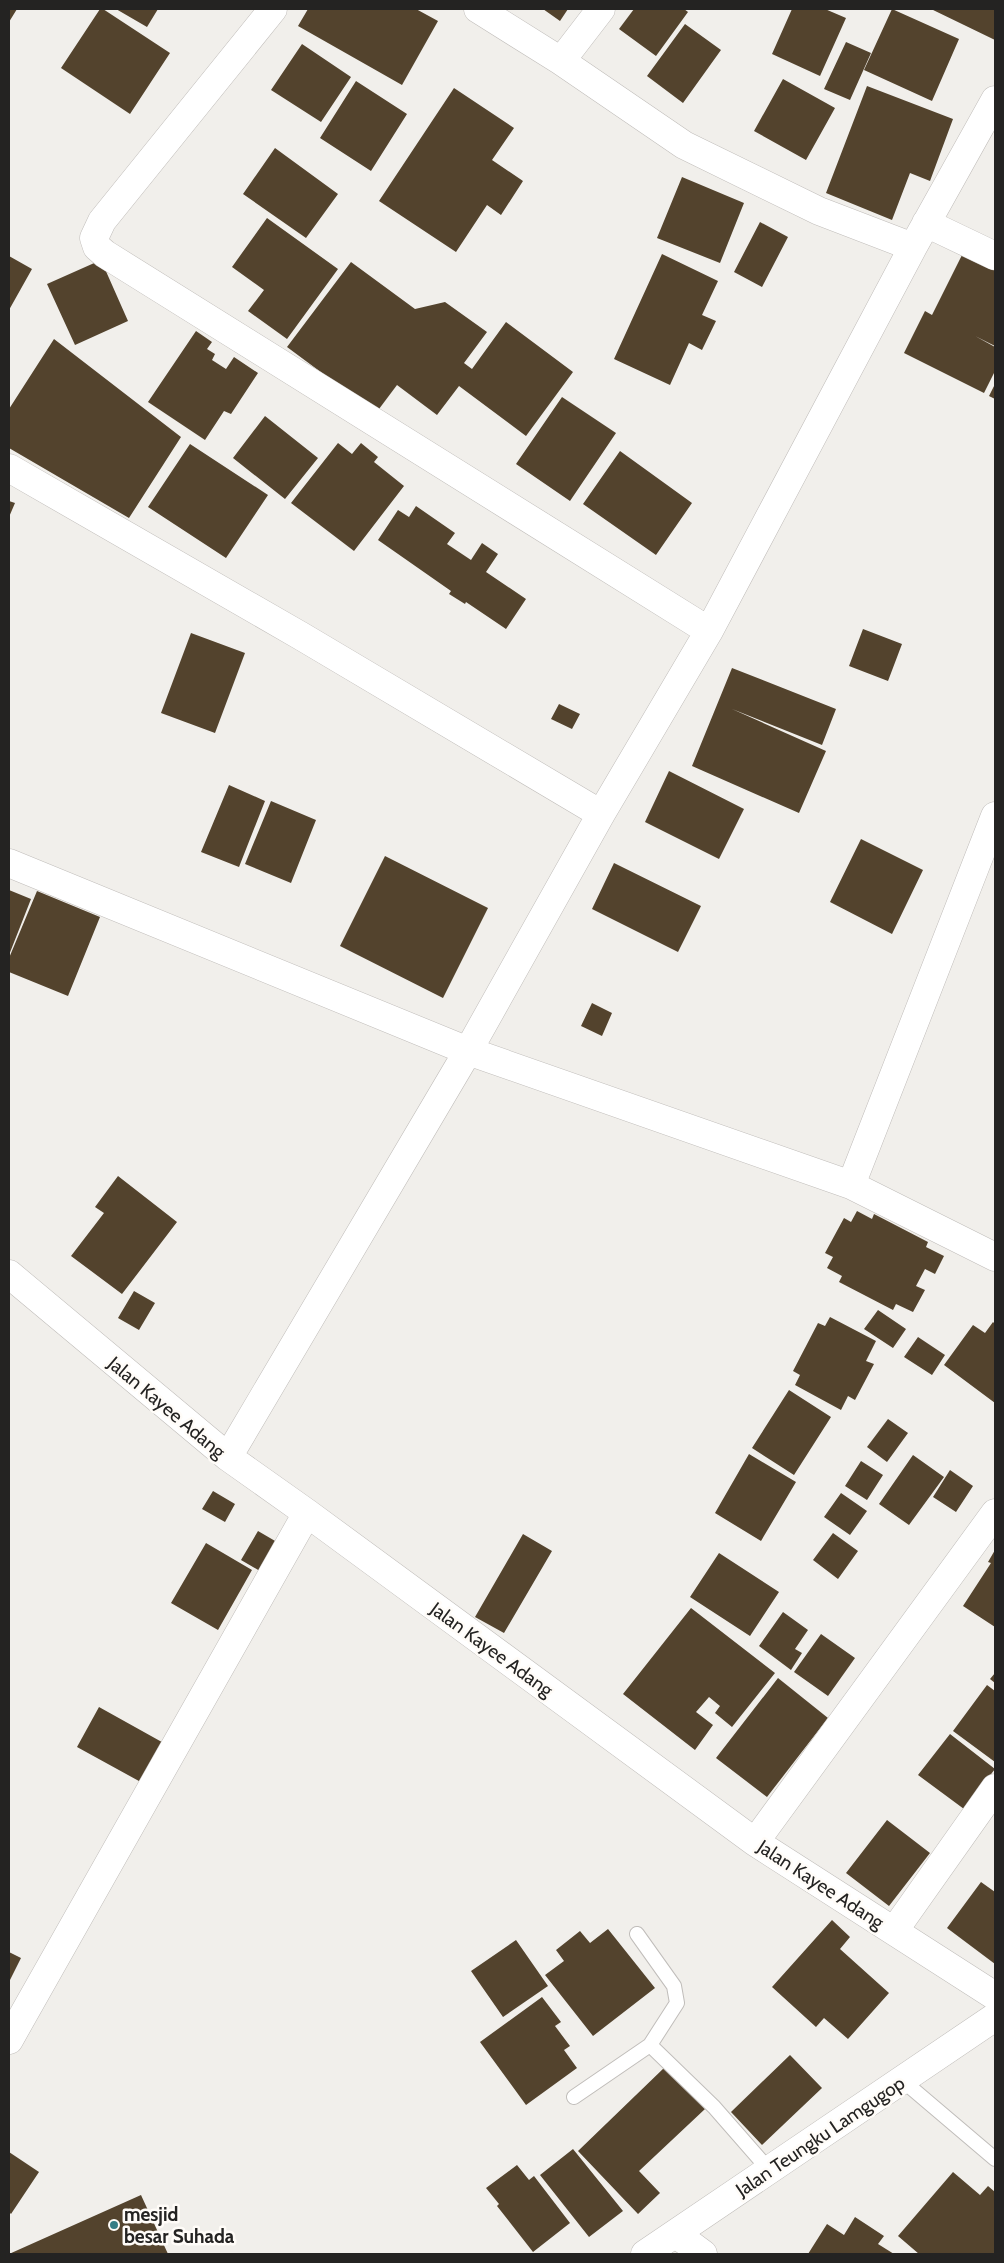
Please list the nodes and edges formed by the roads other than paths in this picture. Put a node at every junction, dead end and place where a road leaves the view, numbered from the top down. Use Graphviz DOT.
graph roads {
  1 [pos="273,9"];
  2 [pos="478,9"];
  3 [pos="601,9"];
  4 [pos="561,61"];
  5 [pos="995,100"];
  6 [pos="926,223"];
  7 [pos="913,247"];
  8 [pos="995,256"];
  9 [pos="9,468"];
  10 [pos="709,632"];
  11 [pos="601,814"];
  12 [pos="995,816"];
  13 [pos="9,863"];
  14 [pos="468,1051"];
  15 [pos="851,1185"];
  16 [pos="995,1258"];
  17 [pos="9,1274"];
  18 [pos="228,1458"];
  19 [pos="307,1513"];
  20 [pos="995,1513"];
  21 [pos="995,1788"];
  22 [pos="755,1842"];
  23 [pos="894,1931"];
  24 [pos="637,1934"];
  25 [pos="995,1996"];
  26 [pos="995,2017"];
  27 [pos="9,2040"];
  28 [pos="650,2045"];
  29 [pos="902,2080"];
  30 [pos="574,2097"];
  31 [pos="995,2159"];
  32 [pos="770,2171"];
  33 [pos="676,2234"];
  34 [pos="645,2254"];
  35 [pos="703,2254"];
  1 -- 10 [label="street"];
  2 -- 4 [label="street"];
  3 -- 4 [label="street"];
  4 -- 7 [label="street"];
  5 -- 6 [label="street"];
  6 -- 7 [label="street"];
  6 -- 8 [label="street"];
  7 -- 10 [label="street"];
  9 -- 11 [label="street"];
  10 -- 11 [label="street"];
  11 -- 14 [label="street"];
  12 -- 15 [label="street"];
  13 -- 14 [label="street"];
  14 -- 15 [label="street"];
  14 -- 18 [label="street"];
  15 -- 16 [label="street"];
  17 -- 18 [label="street, Jalan Kayee Adang"];
  18 -- 19 [label="street, Jalan Kayee Adang"];
  19 -- 22 [label="street, Jalan Kayee Adang"];
  19 -- 27 [label="street"];
  20 -- 22 [label="street"];
  21 -- 23 [label="street"];
  22 -- 23 [label="street, Jalan Kayee Adang"];
  23 -- 25 [label="street, Jalan Kayee Adang"];
  24 -- 28 [label="lane"];
  26 -- 29 [label="street, Jalan Teungku Lamgugop"];
  28 -- 30 [label="lane"];
  28 -- 32 [label="lane"];
  29 -- 31 [label="lane"];
  29 -- 32 [label="street, Jalan Teungku Lamgugop"];
  32 -- 33 [label="street, Jalan Teungku Lamgugop"];
  33 -- 34 [label="street, Jalan Teungku Lamgugop"];
  33 -- 35 [label="street"];
}
